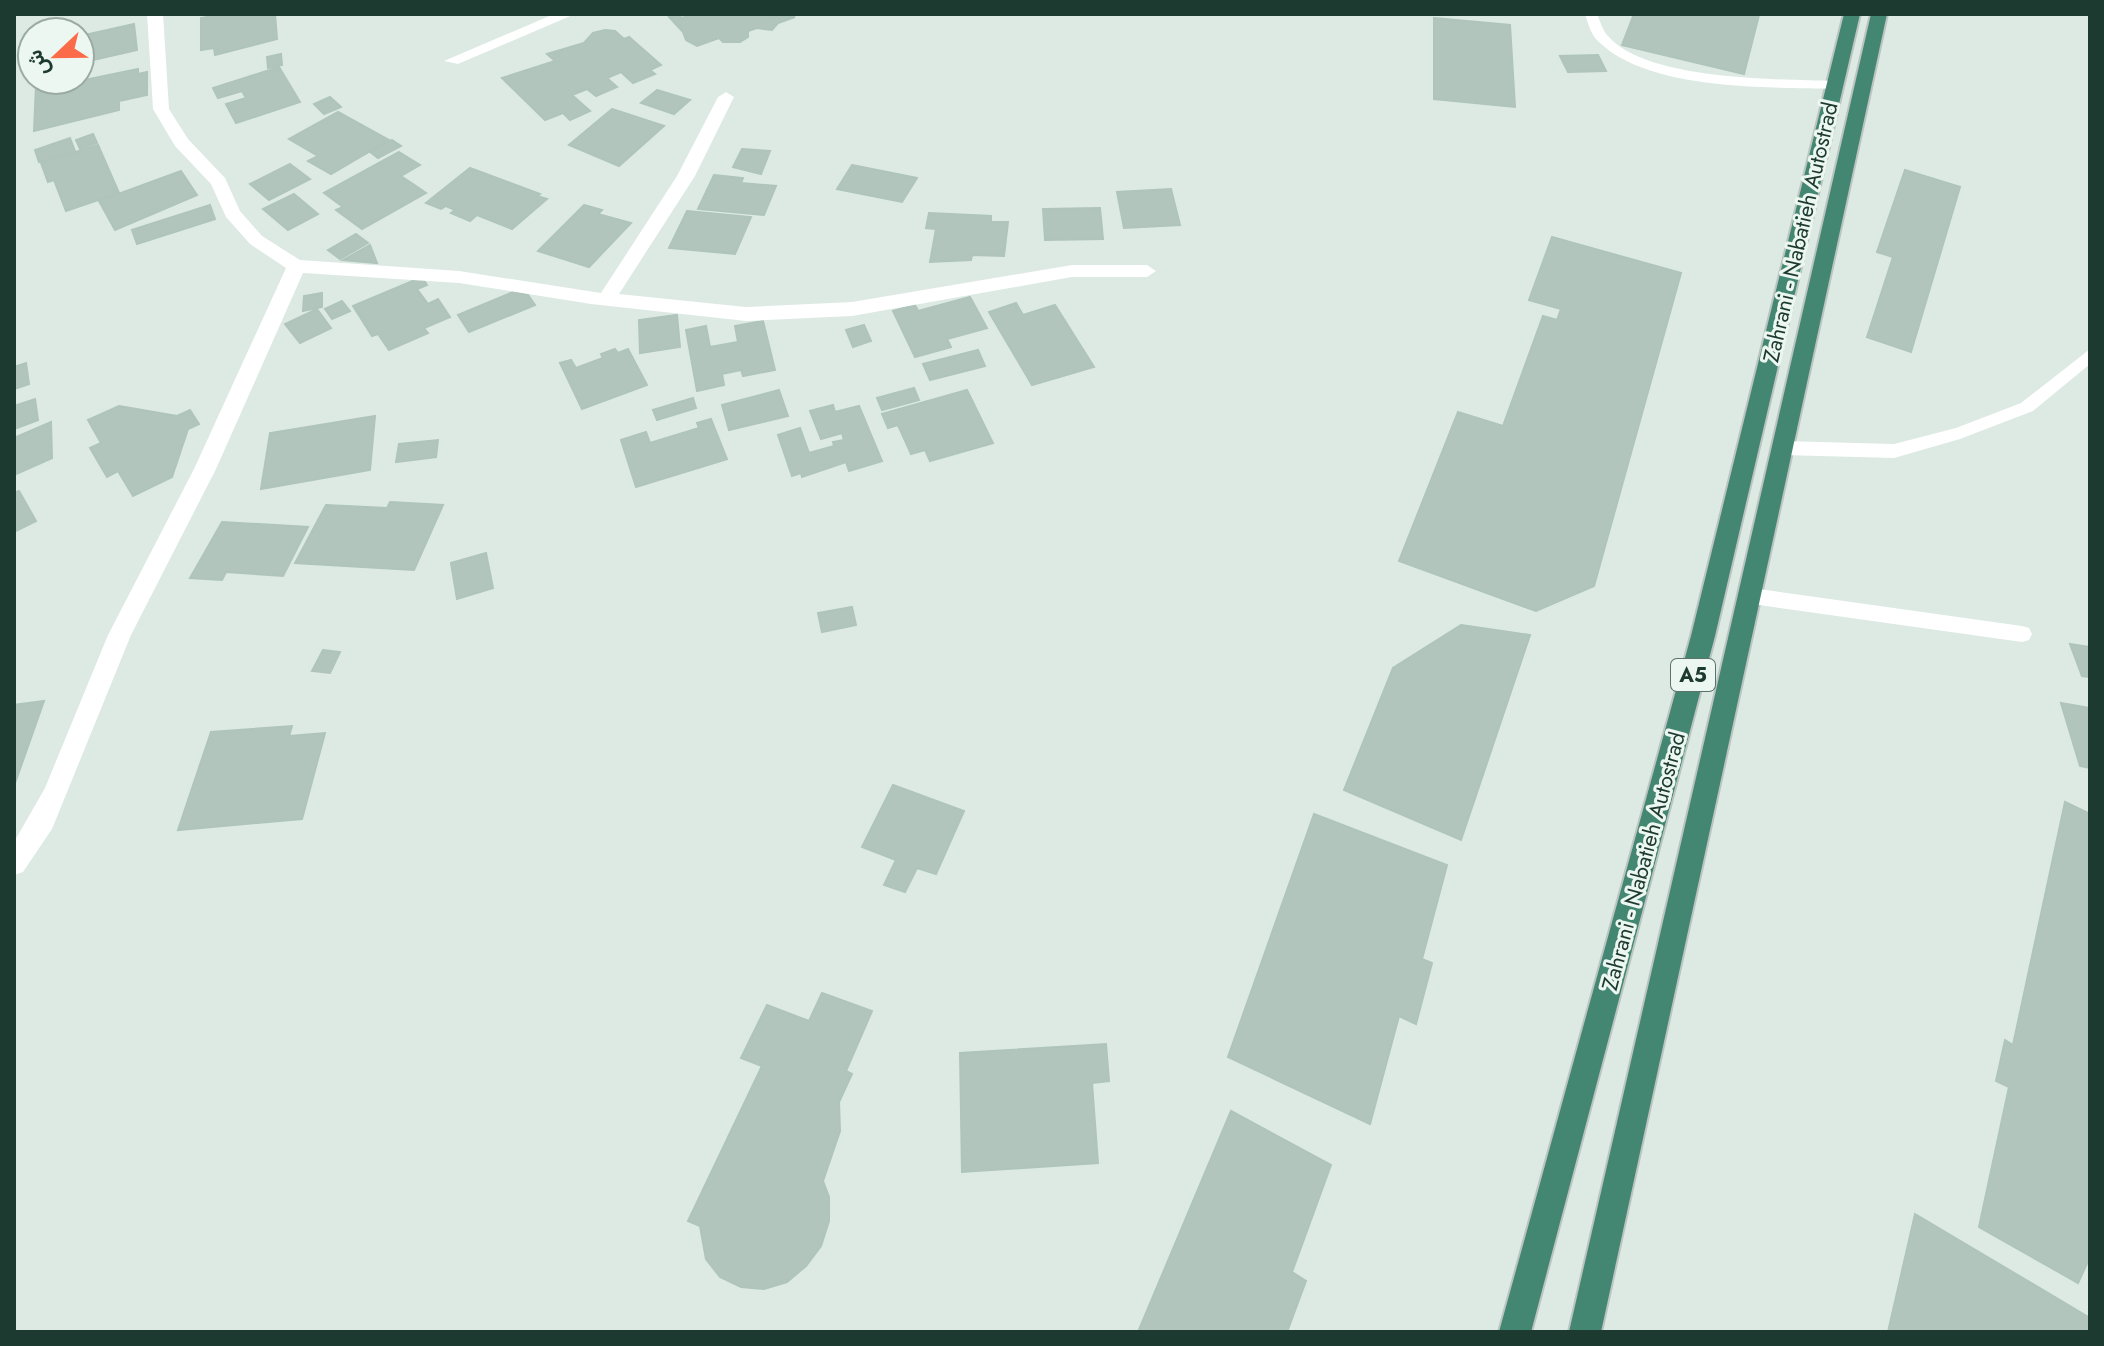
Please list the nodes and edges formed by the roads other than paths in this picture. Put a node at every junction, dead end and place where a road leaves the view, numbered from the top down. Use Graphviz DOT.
graph roads {
  1 [pos="155,14"];
  2 [pos="567,14"];
  3 [pos="1591,14"];
  4 [pos="1852,14"];
  5 [pos="1879,14"];
  6 [pos="452,61"];
  7 [pos="1835,85"];
  8 [pos="726,97"];
  9 [pos="296,266"];
  10 [pos="1147,271"];
  11 [pos="606,299"];
  12 [pos="2090,355"];
  13 [pos="1782,448"];
  14 [pos="1752,596"];
  15 [pos="2022,634"];
  16 [pos="14,863"];
  17 [pos="1515,1332"];
  18 [pos="1585,1332"];
  1 -- 9 [label="street"];
  2 -- 6 [label="street"];
  3 -- 7 [label="lane"];
  4 -- 7 [label="highway, Zahrani - Nabatieh Autostrad / A5"];
  5 -- 13 [label="highway, Zahrani - Nabatieh Autostrad / A5"];
  7 -- 17 [label="highway, Zahrani - Nabatieh Autostrad / A5"];
  8 -- 11 [label="street"];
  9 -- 11 [label="street"];
  9 -- 16 [label="street"];
  10 -- 11 [label="street"];
  12 -- 13 [label="lane"];
  13 -- 14 [label="highway, Zahrani - Nabatieh Autostrad / A5"];
  14 -- 15 [label="lane"];
  14 -- 18 [label="highway, Zahrani - Nabatieh Autostrad / A5"];
}
